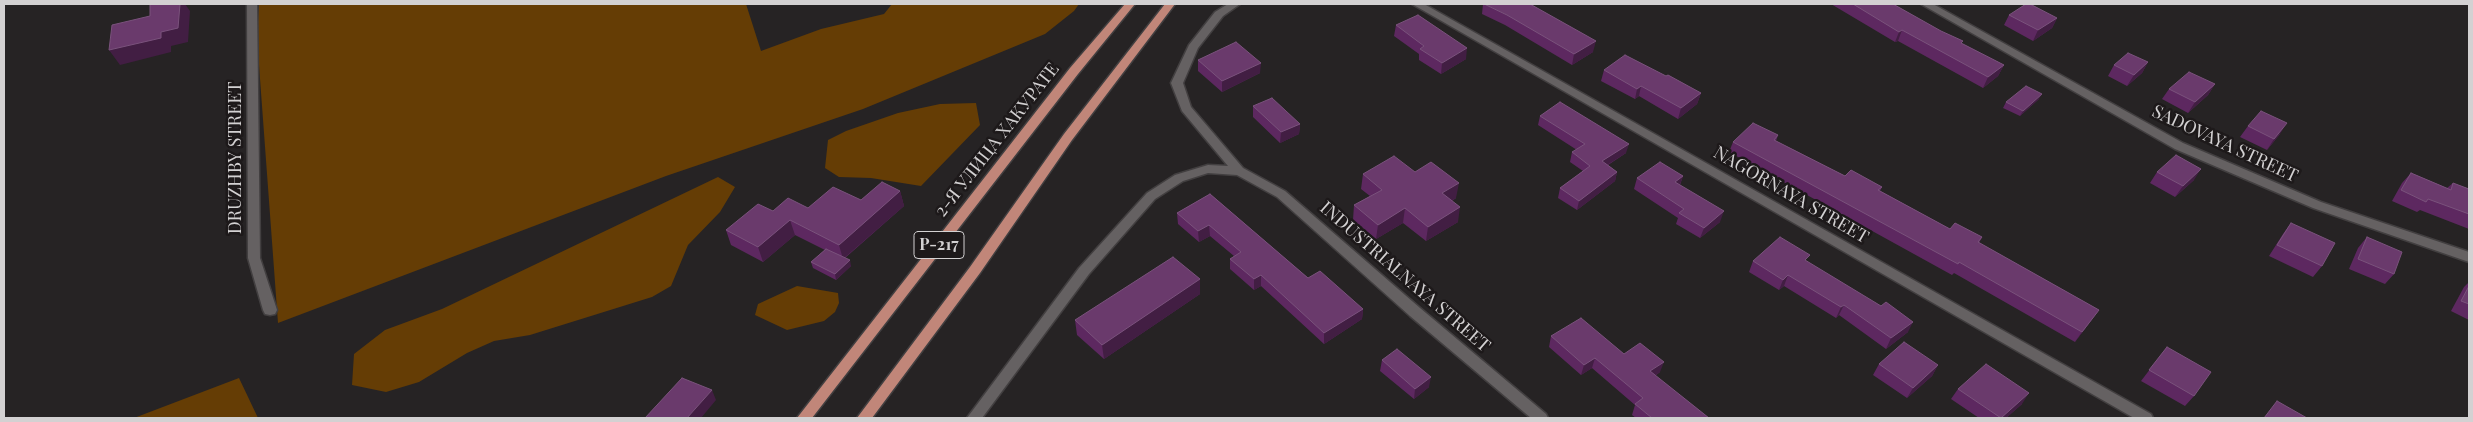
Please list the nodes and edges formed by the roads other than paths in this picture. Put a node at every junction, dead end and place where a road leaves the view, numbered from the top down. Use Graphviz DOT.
graph roads {
  1 [pos="252,4"];
  2 [pos="1130,4"];
  3 [pos="1170,4"];
  4 [pos="1236,4"];
  5 [pos="1417,4"];
  6 [pos="1926,4"];
  7 [pos="1240,171"];
  8 [pos="2469,257"];
  9 [pos="270,310"];
  10 [pos="900,370"];
  11 [pos="804,418"];
  12 [pos="864,418"];
  13 [pos="872,418"];
  14 [pos="974,418"];
  15 [pos="1541,418"];
  16 [pos="2146,418"];
  1 -- 9 [label="street, DRUZHBY STREET"];
  2 -- 11 [label="main road, 2-Я УЛИЦА ХАКУРАТЕ / Р-217"];
  3 -- 10 [label="main road, Р-217"];
  4 -- 7 [label="street"];
  5 -- 16 [label="street, NAGORNAYA STREET"];
  6 -- 8 [label="street, SADOVAYA STREET"];
  7 -- 14 [label="street"];
  7 -- 15 [label="street, INDUSTRIALNAYA STREET"];
  10 -- 12 [label="main road, Р-217"];
  10 -- 13 [label="street"];
}
